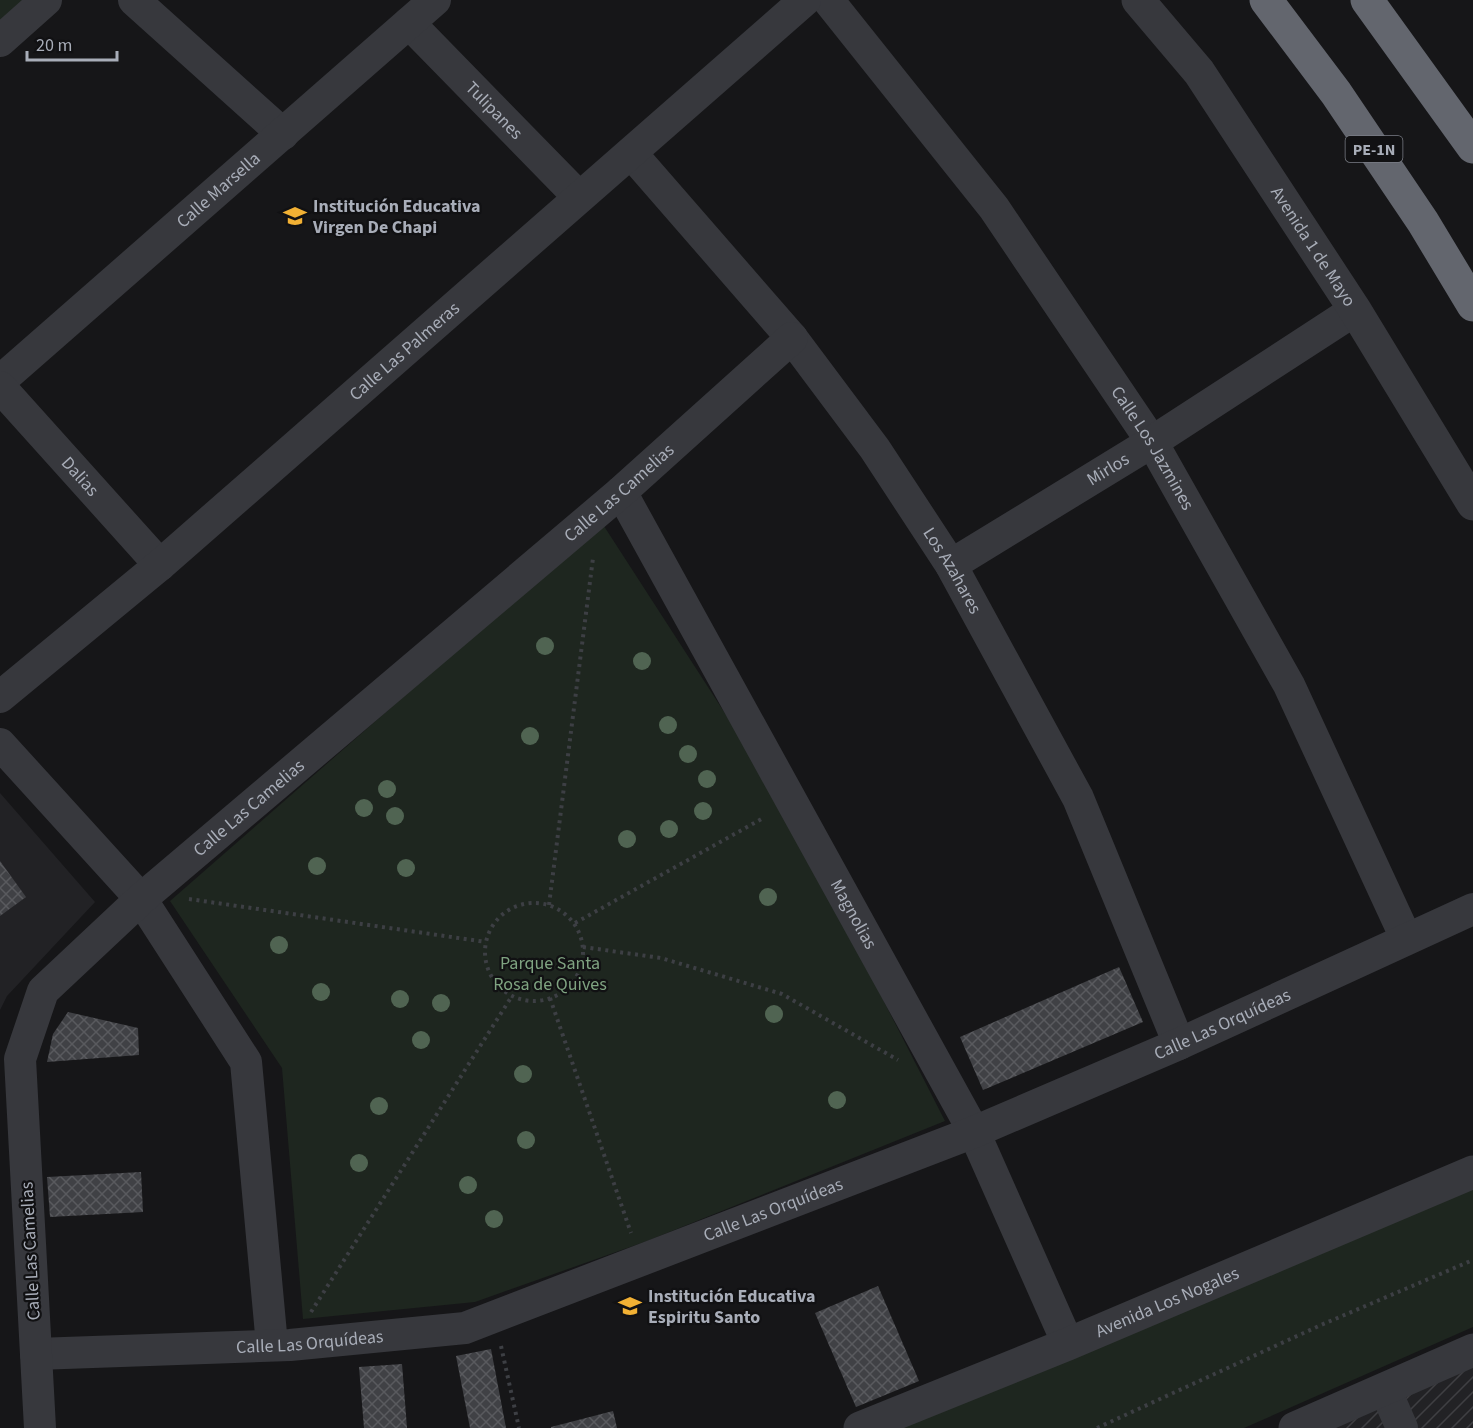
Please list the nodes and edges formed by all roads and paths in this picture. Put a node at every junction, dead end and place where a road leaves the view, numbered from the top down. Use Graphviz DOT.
graph roads {
  1 [pos="46,0"];
  2 [pos="134,0"];
  3 [pos="435,0"];
  4 [pos="805,0"];
  5 [pos="828,0"];
  6 [pos="1138,0"];
  7 [pos="1266,0"];
  8 [pos="1367,0"];
  9 [pos="409,23"];
  10 [pos="0,41"];
  11 [pos="283,134"];
  12 [pos="1473,147"];
  13 [pos="631,153"];
  14 [pos="579,197"];
  15 [pos="1473,305"];
  16 [pos="1355,310"];
  17 [pos="792,338"];
  18 [pos="0,381"];
  19 [pos="0,387"];
  20 [pos="1152,442"];
  21 [pos="610,500"];
  22 [pos="1473,504"];
  23 [pos="160,565"];
  24 [pos="951,565"];
  25 [pos="0,697"];
  26 [pos="0,744"];
  27 [pos="792,802"];
  28 [pos="150,892"];
  29 [pos="549,905"];
  30 [pos="1473,909"];
  31 [pos="575,923"];
  32 [pos="1406,938"];
  33 [pos="486,942"];
  34 [pos="583,947"];
  35 [pos="512,996"];
  36 [pos="550,998"];
  37 [pos="1179,1044"];
  38 [pos="907,1065"];
  39 [pos="974,1132"];
  40 [pos="1473,1172"];
  41 [pos="634,1240"];
  42 [pos="1473,1260"];
  43 [pos="494,1316"];
  44 [pos="1068,1344"];
  45 [pos="281,1345"];
  46 [pos="1473,1350"];
  47 [pos="36,1354"];
  48 [pos="1386,1389"];
  49 [pos="40,1428"];
  50 [pos="519,1428"];
  51 [pos="860,1428"];
  52 [pos="1097,1428"];
  53 [pos="1295,1428"];
  54 [pos="1402,1428"];
  1 -- 10 [label="street"];
  2 -- 11 [label="street"];
  3 -- 9 [label="street, Calle Marsella"];
  4 -- 13 [label="street, Calle Las Palmeras"];
  5 -- 20 [label="street, Calle Los Jazmines"];
  6 -- 16 [label="street, Avenida 1 de Mayo"];
  7 -- 15 [label="highway, PE-1N"];
  8 -- 12 [label="highway"];
  9 -- 11 [label="street, Calle Marsella"];
  9 -- 14 [label="street, Tulipanes"];
  11 -- 18 [label="street, Calle Marsella"];
  13 -- 14 [label="street, Calle Las Palmeras"];
  13 -- 17 [label="street, Los Azahares"];
  14 -- 23 [label="street, Calle Las Palmeras"];
  16 -- 20 [label="street, Mirlos"];
  16 -- 22 [label="street, Avenida 1 de Mayo"];
  17 -- 21 [label="street, Calle Las Camelias"];
  17 -- 24 [label="street, Los Azahares"];
  19 -- 23 [label="street, Dalias"];
  20 -- 24 [label="street, Mirlos"];
  20 -- 32 [label="street, Calle Los Jazmines"];
  21 -- 27 [label="street, Magnolias"];
  21 -- 28 [label="street, Calle Las Camelias"];
  21 -- 29 [label="path"];
  23 -- 25 [label="street, Calle Las Palmeras"];
  24 -- 37 [label="street, Los Azahares"];
  26 -- 28 [label="street"];
  27 -- 31 [label="path"];
  27 -- 39 [label="street, Magnolias"];
  28 -- 33 [label="path"];
  28 -- 45 [label="street"];
  28 -- 47 [label="street, Calle Las Camelias"];
  29 -- 31 [label="path"];
  29 -- 33 [label="path"];
  30 -- 32 [label="street, Calle Las Orquídeas"];
  31 -- 34 [label="path"];
  32 -- 37 [label="street, Calle Las Orquídeas"];
  33 -- 35 [label="path"];
  34 -- 36 [label="path"];
  34 -- 38 [label="path"];
  35 -- 36 [label="path"];
  35 -- 45 [label="path"];
  36 -- 41 [label="path"];
  37 -- 39 [label="street, Calle Las Orquídeas"];
  39 -- 43 [label="street, Calle Las Orquídeas"];
  39 -- 44 [label="street, Magnolias"];
  40 -- 44 [label="street, Avenida Los Nogales"];
  42 -- 52 [label="path"];
  43 -- 45 [label="street, Calle Las Orquídeas"];
  43 -- 50 [label="path"];
  44 -- 51 [label="street, Avenida Los Nogales"];
  45 -- 47 [label="street, Calle Las Orquídeas"];
  46 -- 48 [label="street"];
  47 -- 49 [label="street, Calle Las Camelias"];
  48 -- 53 [label="street"];
  48 -- 54 [label="street"];
}
